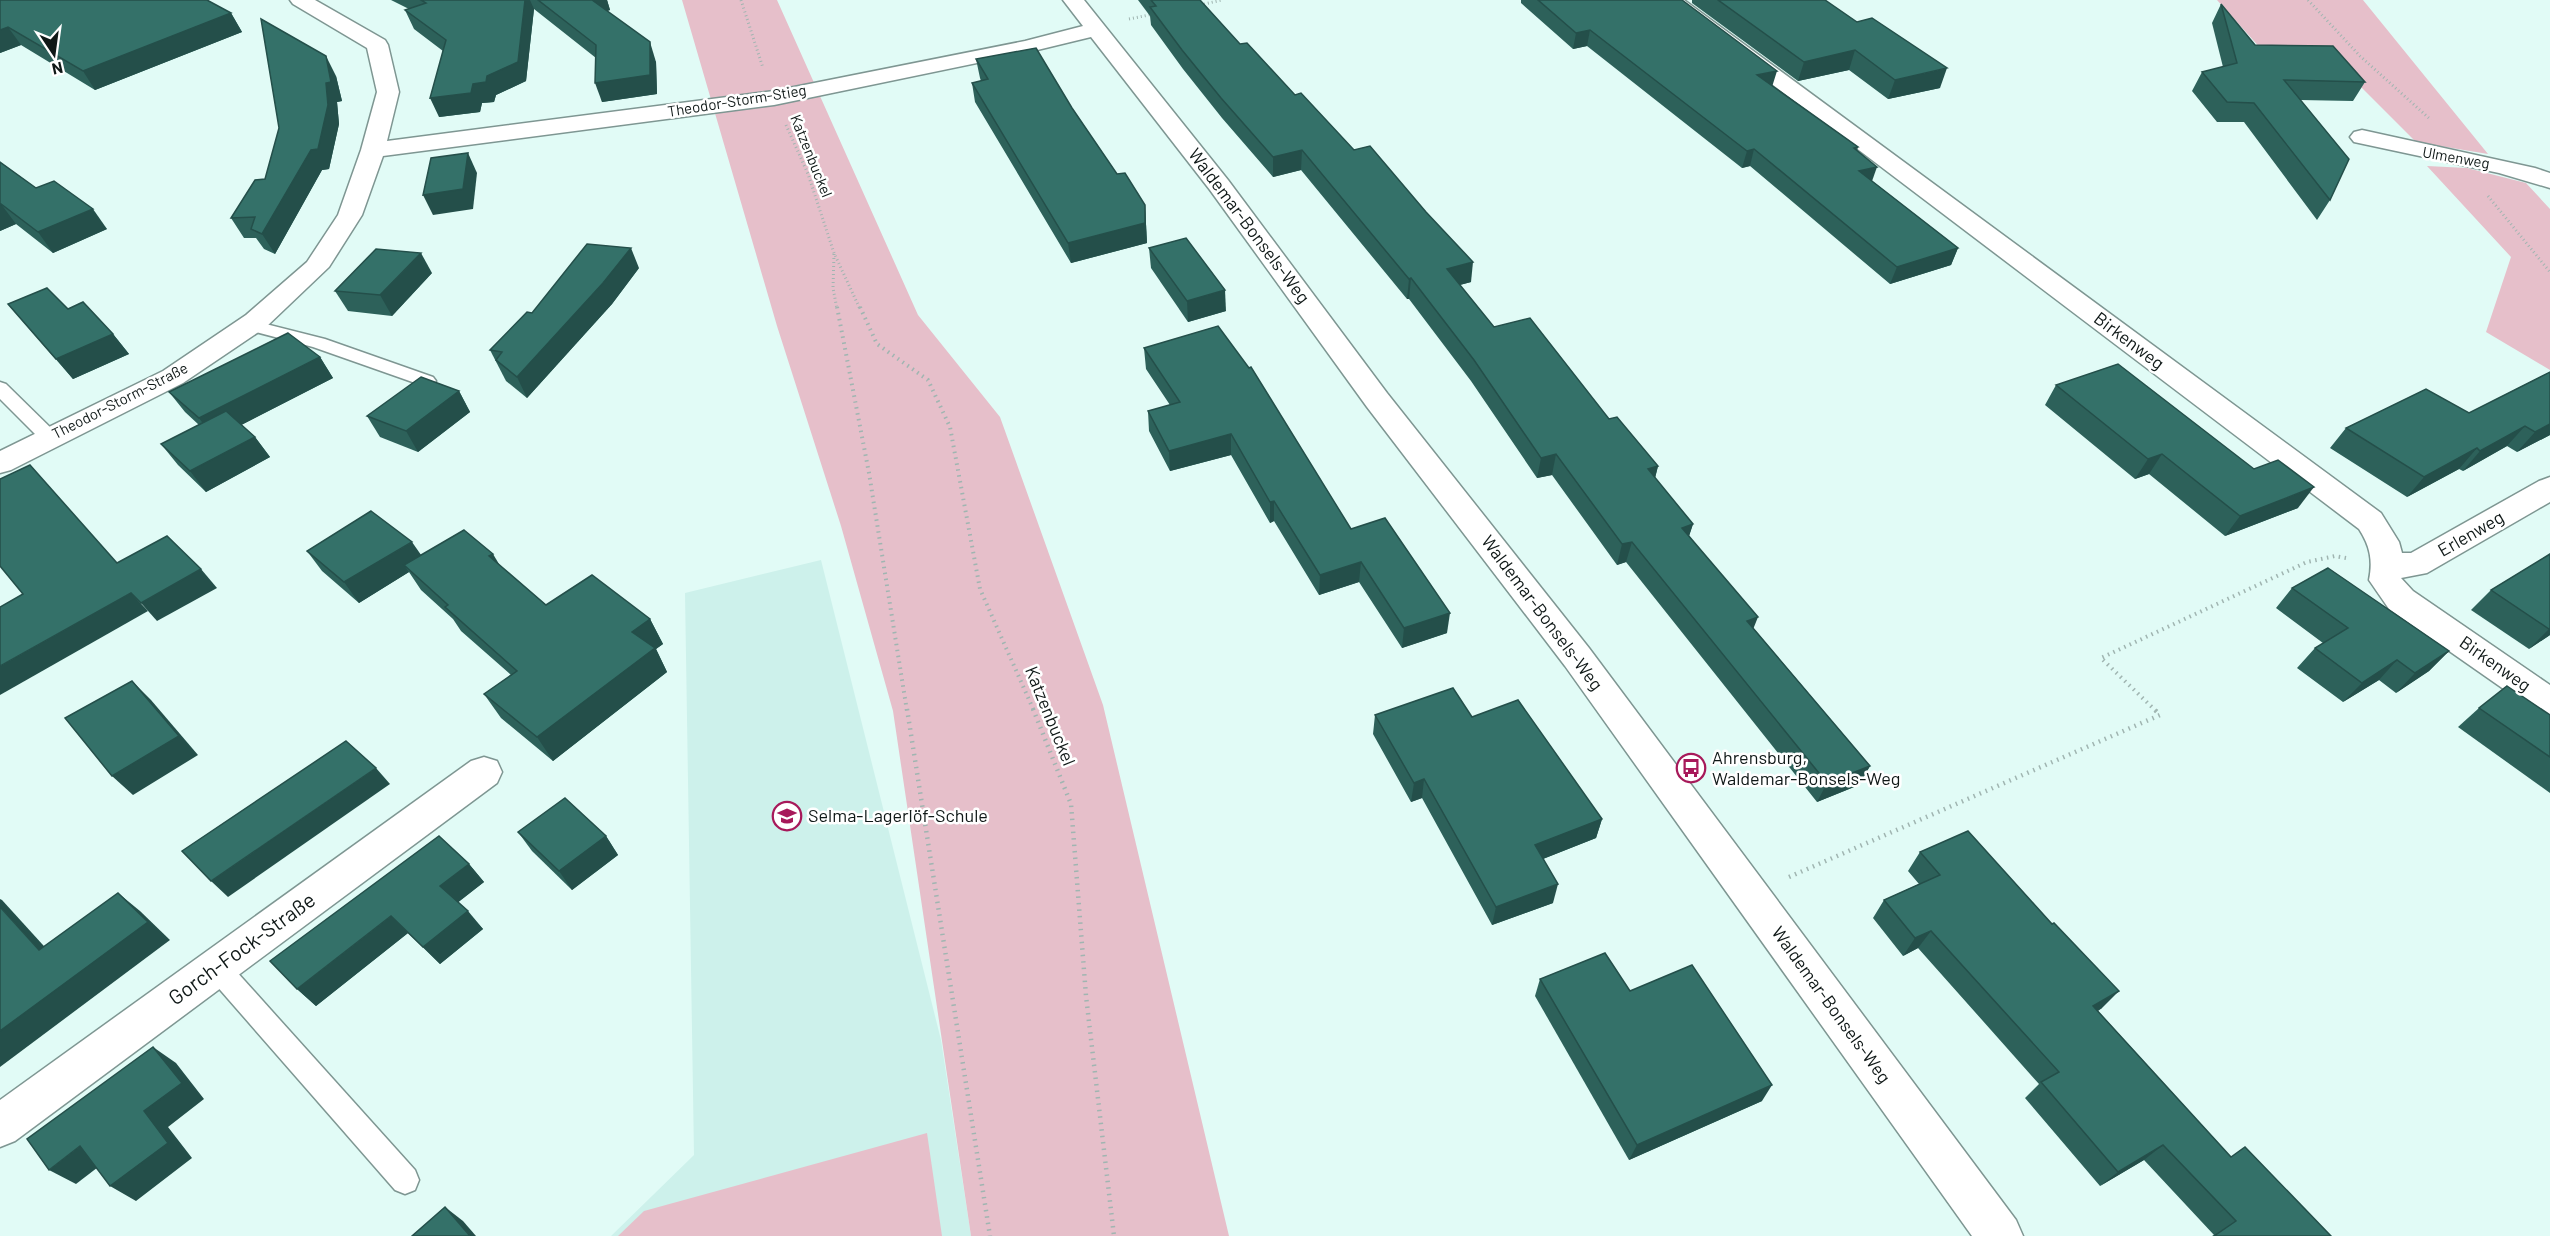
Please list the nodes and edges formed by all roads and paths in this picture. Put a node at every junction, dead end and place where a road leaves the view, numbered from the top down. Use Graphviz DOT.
graph roads {
  1 [pos="300,0"];
  2 [pos="741,0"];
  3 [pos="1073,0"];
  4 [pos="1222,0"];
  5 [pos="1671,0"];
  6 [pos="1190,7"];
  7 [pos="1156,14"];
  8 [pos="1096,28"];
  9 [pos="774,98"];
  10 [pos="2362,137"];
  11 [pos="373,150"];
  12 [pos="2550,181"];
  13 [pos="834,253"];
  14 [pos="250,325"];
  15 [pos="427,381"];
  16 [pos="0,388"];
  17 [pos="50,438"];
  18 [pos="0,463"];
  19 [pos="2550,488"];
  20 [pos="2388,565"];
  21 [pos="2550,703"];
  22 [pos="484,772"];
  23 [pos="1750,894"];
  24 [pos="217,968"];
  25 [pos="0,1126"];
  26 [pos="405,1180"];
  27 [pos="990,1236"];
  28 [pos="1114,1236"];
  29 [pos="2000,1236"];
  1 -- 11 [label="street, Theodor-Storm-Straße"];
  2 -- 9 [label="path, Katzenbuckel"];
  3 -- 8 [label="street, Waldemar-Bonsels-Weg"];
  4 -- 6 [label="path"];
  5 -- 20 [label="street, Birkenweg"];
  7 -- 8 [label="path"];
  8 -- 9 [label="street, Theodor-Storm-Stieg"];
  8 -- 23 [label="street, Waldemar-Bonsels-Weg"];
  9 -- 11 [label="street, Theodor-Storm-Stieg"];
  9 -- 13 [label="path, Katzenbuckel"];
  10 -- 12 [label="street, Ulmenweg"];
  11 -- 14 [label="street, Theodor-Storm-Straße"];
  13 -- 27 [label="path, Katzenbuckel"];
  13 -- 28 [label="path, Katzenbuckel"];
  14 -- 15 [label="lane"];
  14 -- 17 [label="street, Theodor-Storm-Straße"];
  16 -- 17 [label="lane"];
  17 -- 18 [label="street, Theodor-Storm-Straße"];
  19 -- 20 [label="street, Erlenweg"];
  20 -- 21 [label="street, Birkenweg"];
  20 -- 23 [label="path"];
  22 -- 24 [label="street, Gorch-Fock-Straße"];
  23 -- 29 [label="street, Waldemar-Bonsels-Weg"];
  24 -- 25 [label="street, Gorch-Fock-Straße"];
  24 -- 26 [label="lane"];
}
